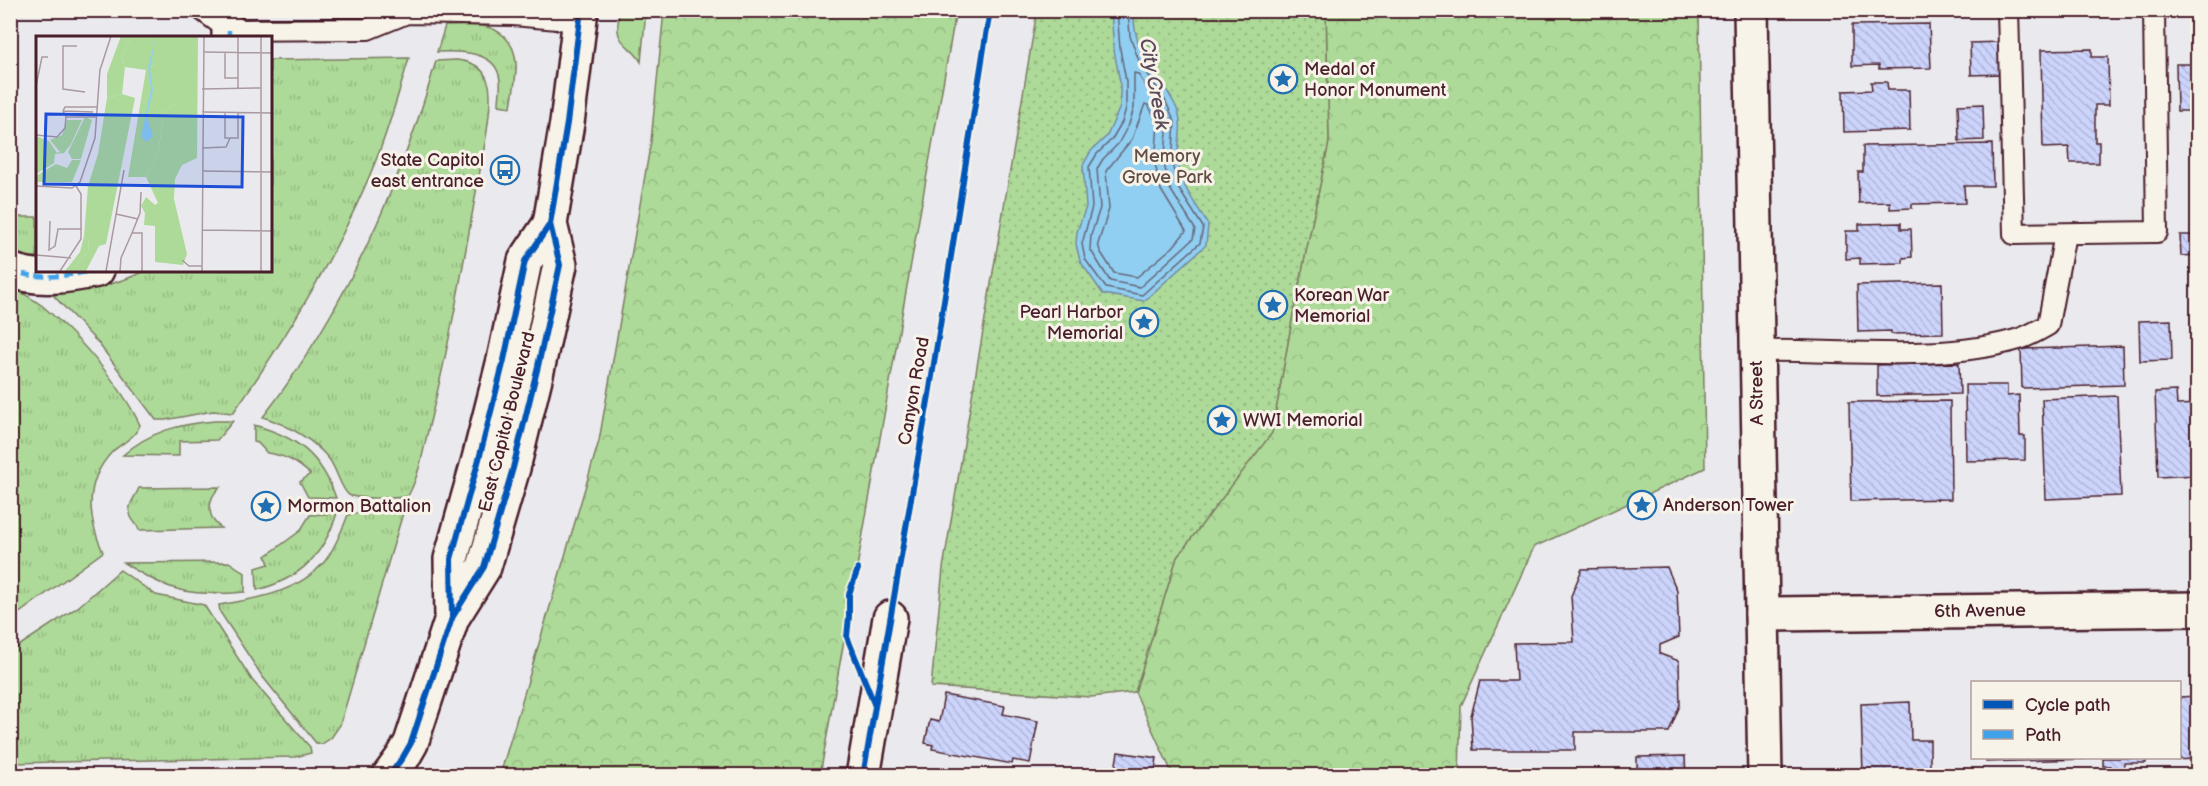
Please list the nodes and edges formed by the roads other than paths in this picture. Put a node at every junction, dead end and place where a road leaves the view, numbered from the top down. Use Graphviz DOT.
graph roads {
  1 [pos="202,10"];
  2 [pos="1751,10"];
  3 [pos="2008,10"];
  4 [pos="2154,10"];
  5 [pos="581,16"];
  6 [pos="368,20"];
  7 [pos="229,34"];
  8 [pos="2066,234"];
  9 [pos="10,270"];
  10 [pos="88,272"];
  11 [pos="1756,351"];
  12 [pos="2198,609"];
  13 [pos="1762,614"];
  14 [pos="890,618"];
  15 [pos="389,776"];
  16 [pos="863,776"];
  17 [pos="1765,776"];
  1 -- 7 [label="lane"];
  2 -- 11 [label="street, A Street"];
  3 -- 8 [label="lane"];
  4 -- 8 [label="lane"];
  5 -- 6 [label="lane"];
  5 -- 15 [label="street, East Capitol Boulevard"];
  6 -- 7 [label="lane"];
  8 -- 11 [label="lane"];
  9 -- 10 [label="street"];
  11 -- 13 [label="street, A Street"];
  12 -- 13 [label="street, 6th Avenue"];
  13 -- 17 [label="street, A Street"];
  14 -- 16 [label="street"];
}
